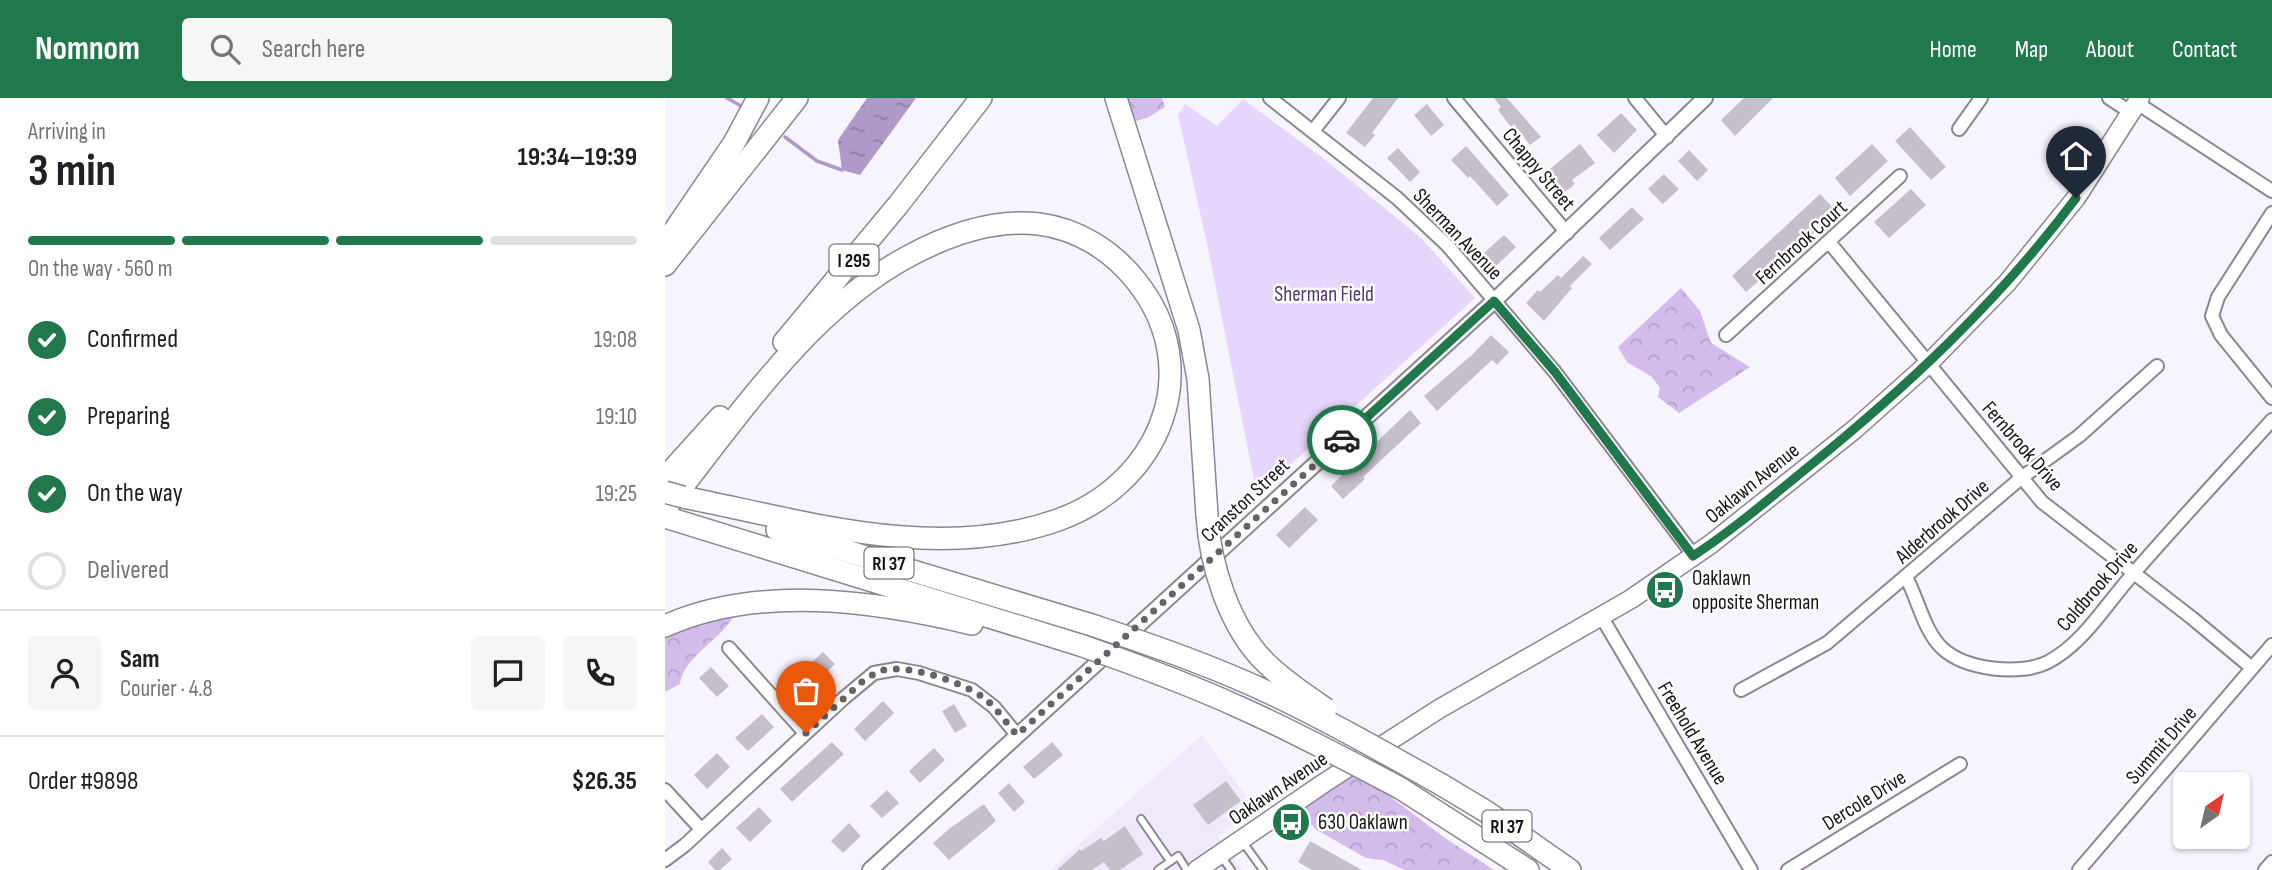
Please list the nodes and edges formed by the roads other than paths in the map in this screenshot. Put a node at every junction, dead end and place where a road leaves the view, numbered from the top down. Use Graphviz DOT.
graph roads {
  1 [pos="758,98"];
  2 [pos="797,98"];
  3 [pos="981,98"];
  4 [pos="1116,98"];
  5 [pos="1270,98"];
  6 [pos="1339,98"];
  7 [pos="1454,98"];
  8 [pos="1635,98"];
  9 [pos="1705,98"];
  10 [pos="1981,98"];
  11 [pos="2109,98"];
  12 [pos="2136,105"];
  13 [pos="1959,129"];
  14 [pos="1313,131"];
  15 [pos="1667,137"];
  16 [pos="1901,176"];
  17 [pos="2272,191"];
  18 [pos="2272,213"];
  19 [pos="1567,233"];
  20 [pos="1829,242"];
  21 [pos="665,244"];
  22 [pos="665,265"];
  23 [pos="1494,301"];
  24 [pos="1726,335"];
  25 [pos="1929,363"];
  26 [pos="2157,366"];
  27 [pos="2272,398"];
  28 [pos="2272,420"];
  29 [pos="689,453"];
  30 [pos="665,478"];
  31 [pos="2021,478"];
  32 [pos="668,503"];
  33 [pos="1693,556"];
  34 [pos="2134,573"];
  35 [pos="1906,577"];
  36 [pos="1601,616"];
  37 [pos="665,626"];
  38 [pos="2272,645"];
  39 [pos="729,648"];
  40 [pos="1076,649"];
  41 [pos="2252,668"];
  42 [pos="1741,690"];
  43 [pos="806,733"];
  44 [pos="1017,735"];
  45 [pos="1960,764"];
  46 [pos="1442,785"];
  47 [pos="665,790"];
  48 [pos="1141,819"];
  49 [pos="701,830"];
  50 [pos="1241,840"];
  51 [pos="1220,854"];
  52 [pos="665,860"];
  53 [pos="1170,861"];
  54 [pos="2272,862"];
  55 [pos="870,870"];
  56 [pos="1158,870"];
  57 [pos="1187,870"];
  58 [pos="1198,870"];
  59 [pos="1231,870"];
  60 [pos="1263,870"];
  61 [pos="1528,870"];
  62 [pos="1570,870"];
  63 [pos="1751,870"];
  64 [pos="1788,870"];
  65 [pos="2079,870"];
  66 [pos="2265,870"];
  1 -- 21 [label="highway"];
  2 -- 22 [label="highway"];
  3 -- 29 [label="highway, I 295"];
  4 -- 46 [label="highway, bridge"];
  5 -- 14 [label="street, Sherman Avenue"];
  6 -- 14 [label="street"];
  7 -- 19 [label="street, Chappy Street"];
  8 -- 15 [label="street"];
  9 -- 15 [label="street, Cranston Street"];
  10 -- 13 [label="street"];
  11 -- 12 [label="street"];
  12 -- 17 [label="street"];
  12 -- 25 [label="main road, Oaklawn Avenue"];
  14 -- 23 [label="street, Sherman Avenue"];
  15 -- 19 [label="street, Cranston Street"];
  16 -- 20 [label="street, Fernbrook Court"];
  18 -- 27 [label="street"];
  19 -- 23 [label="street, Cranston Street"];
  20 -- 24 [label="street, Fernbrook Court"];
  20 -- 25 [label="street, Fernbrook Drive"];
  23 -- 33 [label="street, Sherman Avenue"];
  23 -- 44 [label="street, Cranston Street"];
  25 -- 31 [label="street, Fernbrook Drive"];
  25 -- 33 [label="main road, Oaklawn Avenue"];
  26 -- 31 [label="street, Alderbrook Drive"];
  28 -- 34 [label="street, Coldbrook Drive"];
  29 -- 30 [label="highway, I 295"];
  29 -- 32 [label="highway"];
  31 -- 34 [label="street, Fernbrook Drive"];
  31 -- 35 [label="street, Alderbrook Drive"];
  32 -- 32 [label="highway"];
  32 -- 40 [label="highway, RI 37"];
  32 -- 46 [label="highway, RI 37, bridge"];
  33 -- 36 [label="main road, Oaklawn Avenue"];
  34 -- 35 [label="street, Coldbrook Drive"];
  34 -- 41 [label="street, Fernbrook Drive"];
  35 -- 42 [label="street, Alderbrook Drive"];
  36 -- 50 [label="main road, Oaklawn Avenue"];
  36 -- 63 [label="street, Freehold Avenue"];
  37 -- 40 [label="highway"];
  38 -- 41 [label="street, Summit Drive"];
  39 -- 43 [label="street"];
  40 -- 61 [label="highway, RI 37, bridge"];
  41 -- 65 [label="street, Summit Drive"];
  43 -- 44 [label="street"];
  43 -- 49 [label="street"];
  44 -- 55 [label="street, Cranston Street"];
  45 -- 64 [label="street, Dercole Drive"];
  46 -- 62 [label="highway, RI 37"];
  47 -- 49 [label="street"];
  48 -- 53 [label="lane"];
  49 -- 52 [label="street"];
  50 -- 51 [label="main road, Oaklawn Avenue"];
  50 -- 60 [label="lane"];
  51 -- 58 [label="main road, Oaklawn Avenue"];
  51 -- 59 [label="lane"];
  53 -- 56 [label="lane"];
  53 -- 57 [label="lane"];
  54 -- 66 [label="street"];
}
